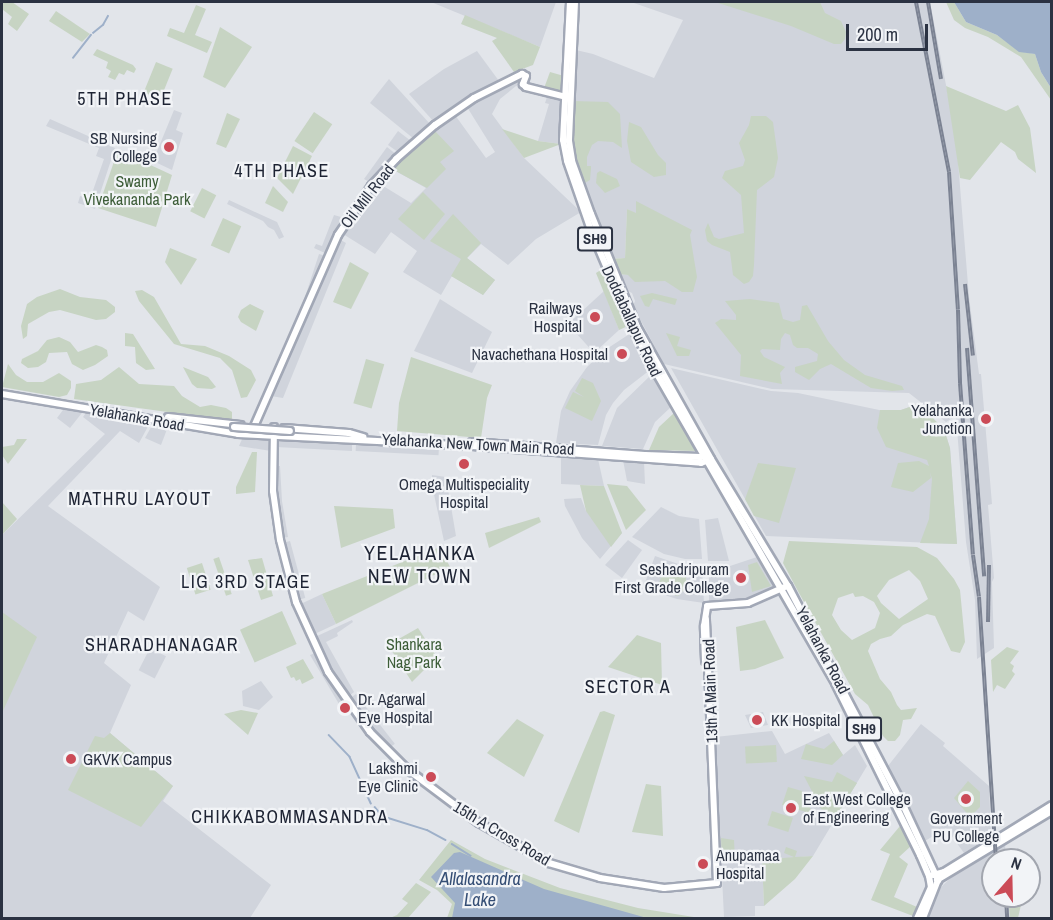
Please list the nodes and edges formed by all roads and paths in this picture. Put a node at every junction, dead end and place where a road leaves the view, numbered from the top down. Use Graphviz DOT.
graph roads {
  1 [pos="570,2"];
  2 [pos="575,2"];
  3 [pos="566,97"];
  4 [pos="579,189"];
  5 [pos="2,393"];
  6 [pos="172,419"];
  7 [pos="252,426"];
  8 [pos="274,427"];
  9 [pos="252,435"];
  10 [pos="274,436"];
  11 [pos="354,438"];
  12 [pos="707,458"];
  13 [pos="785,587"];
  14 [pos="1052,805"];
  15 [pos="1052,811"];
  16 [pos="947,876"];
  17 [pos="934,877"];
  18 [pos="715,883"];
  19 [pos="936,889"];
  20 [pos="917,918"];
  21 [pos="923,918"];
  1 -- 3 [label="main road, Doddaballapur Road / SH9"];
  2 -- 4 [label="main road, Doddaballapur Road / SH9"];
  3 -- 4 [label="main road, Doddaballapur Road / SH9"];
  3 -- 7 [label="main road, Oil Mill Road"];
  4 -- 12 [label="main road, Doddaballapur Road / SH9"];
  5 -- 6 [label="main road, Yelahanka Road"];
  6 -- 7 [label="main road, Yelahanka Road"];
  6 -- 9 [label="main road, Yelahanka Road"];
  6 -- 11 [label="main road, bridge"];
  7 -- 8 [label="main road, Yelahanka New Town Main Road"];
  7 -- 9 [label="main road"];
  8 -- 10 [label="main road, 15th A Cross Road"];
  8 -- 11 [label="main road, Yelahanka New Town Main Road"];
  9 -- 10 [label="main road, Yelahanka Road"];
  10 -- 11 [label="main road, Yelahanka New Town Main Road"];
  10 -- 18 [label="main road, 15th A Cross Road"];
  11 -- 12 [label="main road, Yelahanka New Town Main Road"];
  12 -- 13 [label="main road, Yelahanka Road / SH9"];
  13 -- 17 [label="main road, Yelahanka Road / SH9"];
  13 -- 18 [label="main road, 13th A Main Road"];
  14 -- 17 [label="main road"];
  15 -- 16 [label="main road"];
  16 -- 17 [label="main road"];
  16 -- 19 [label="main road"];
  17 -- 19 [label="main road"];
  17 -- 20 [label="main road"];
  19 -- 21 [label="main road"];
}
